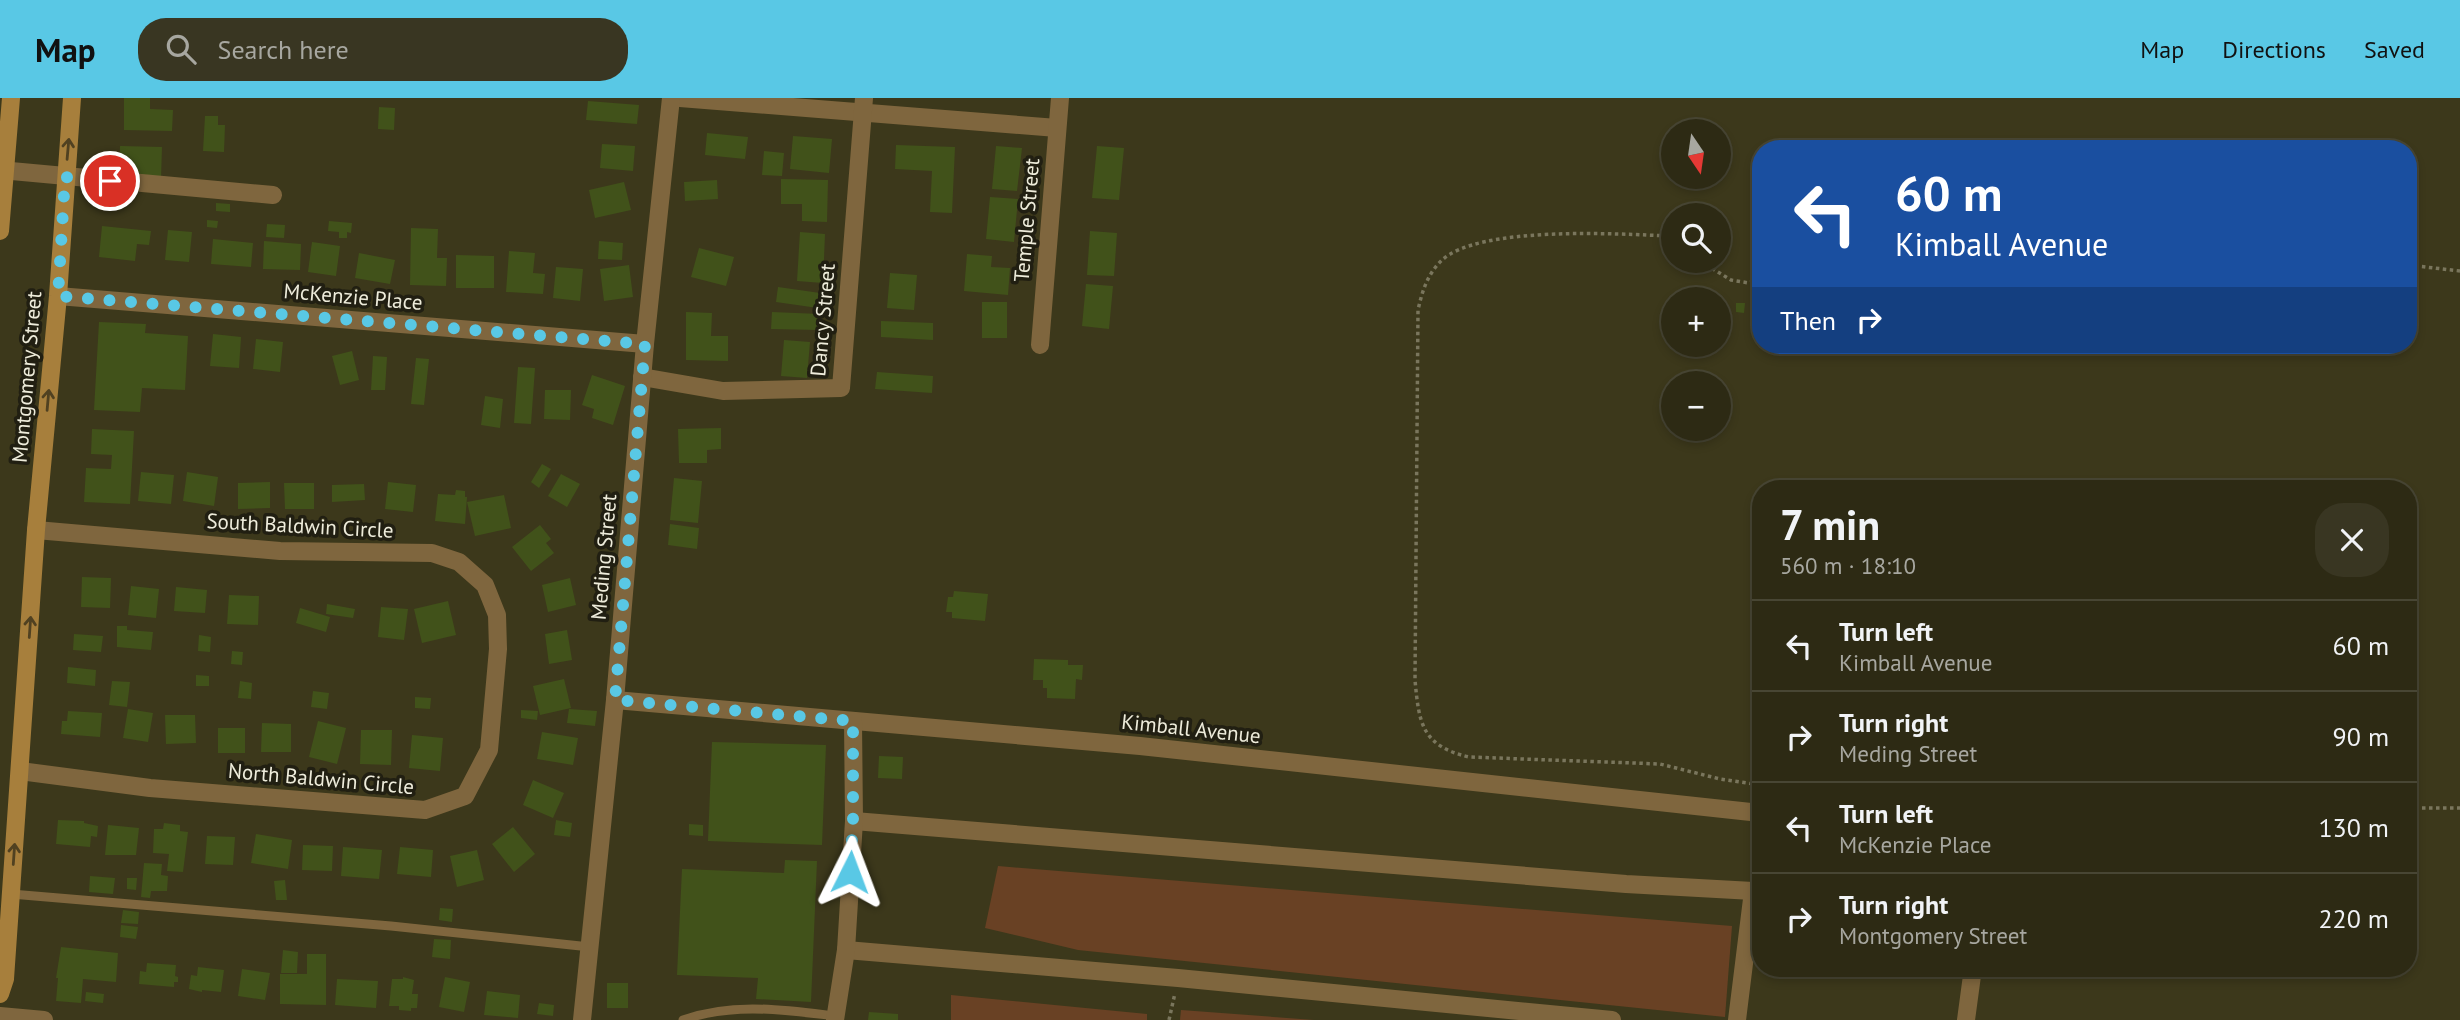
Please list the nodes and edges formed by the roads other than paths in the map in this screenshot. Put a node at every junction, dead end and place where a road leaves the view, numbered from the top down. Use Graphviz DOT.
graph roads {
  1 [pos="11,98"];
  2 [pos="72,98"];
  3 [pos="671,98"];
  4 [pos="680,98"];
  5 [pos="1060,98"];
  6 [pos="864,106"];
  7 [pos="1057,128"];
  8 [pos="2,170"];
  9 [pos="65,177"];
  10 [pos="273,194"];
  11 [pos="0,231"];
  12 [pos="58,296"];
  13 [pos="645,344"];
  14 [pos="1040,345"];
  15 [pos="642,377"];
  16 [pos="36,530"];
  17 [pos="498,649"];
  18 [pos="615,700"];
  19 [pos="853,721"];
  20 [pos="20,771"];
  21 [pos="1752,812"];
  22 [pos="853,821"];
  23 [pos="11,894"];
  24 [pos="590,947"];
  25 [pos="846,950"];
  26 [pos="1972,977"];
  27 [pos="0,994"];
  28 [pos="0,1016"];
  29 [pos="835,1018"];
  30 [pos="44,1020"];
  31 [pos="582,1020"];
  32 [pos="683,1020"];
  33 [pos="1612,1020"];
  34 [pos="1737,1020"];
  35 [pos="1966,1020"];
  1 -- 8 [label="main road"];
  9 -- 2 [label="main road, Montgomery Street, one-way"];
  3 -- 13 [label="street, Meding Street"];
  4 -- 6 [label="street"];
  5 -- 7 [label="street, Temple Street"];
  6 -- 7 [label="street"];
  6 -- 15 [label="street, Dancy Street"];
  7 -- 14 [label="street, Temple Street"];
  8 -- 9 [label="street"];
  8 -- 11 [label="main road"];
  9 -- 10 [label="street"];
  9 -- 12 [label="main road, Montgomery Street"];
  12 -- 13 [label="street, McKenzie Place"];
  16 -- 12 [label="main road, Montgomery Street, one-way"];
  13 -- 15 [label="street, Meding Street"];
  15 -- 18 [label="street, Meding Street"];
  16 -- 17 [label="street, South Baldwin Circle"];
  20 -- 16 [label="main road, Montgomery Street, one-way"];
  17 -- 20 [label="street, North Baldwin Circle"];
  18 -- 19 [label="street, Kimball Avenue"];
  18 -- 24 [label="street, Meding Street"];
  19 -- 21 [label="street, Kimball Avenue"];
  19 -- 22 [label="street"];
  23 -- 20 [label="main road, Montgomery Street, one-way"];
  22 -- 25 [label="street"];
  22 -- 34 [label="street"];
  23 -- 24 [label="lane"];
  23 -- 27 [label="main road, Montgomery Street"];
  24 -- 31 [label="street, Meding Street"];
  25 -- 29 [label="street"];
  25 -- 33 [label="street"];
  26 -- 35 [label="street"];
  28 -- 30 [label="street"];
  29 -- 32 [label="lane"];
}
